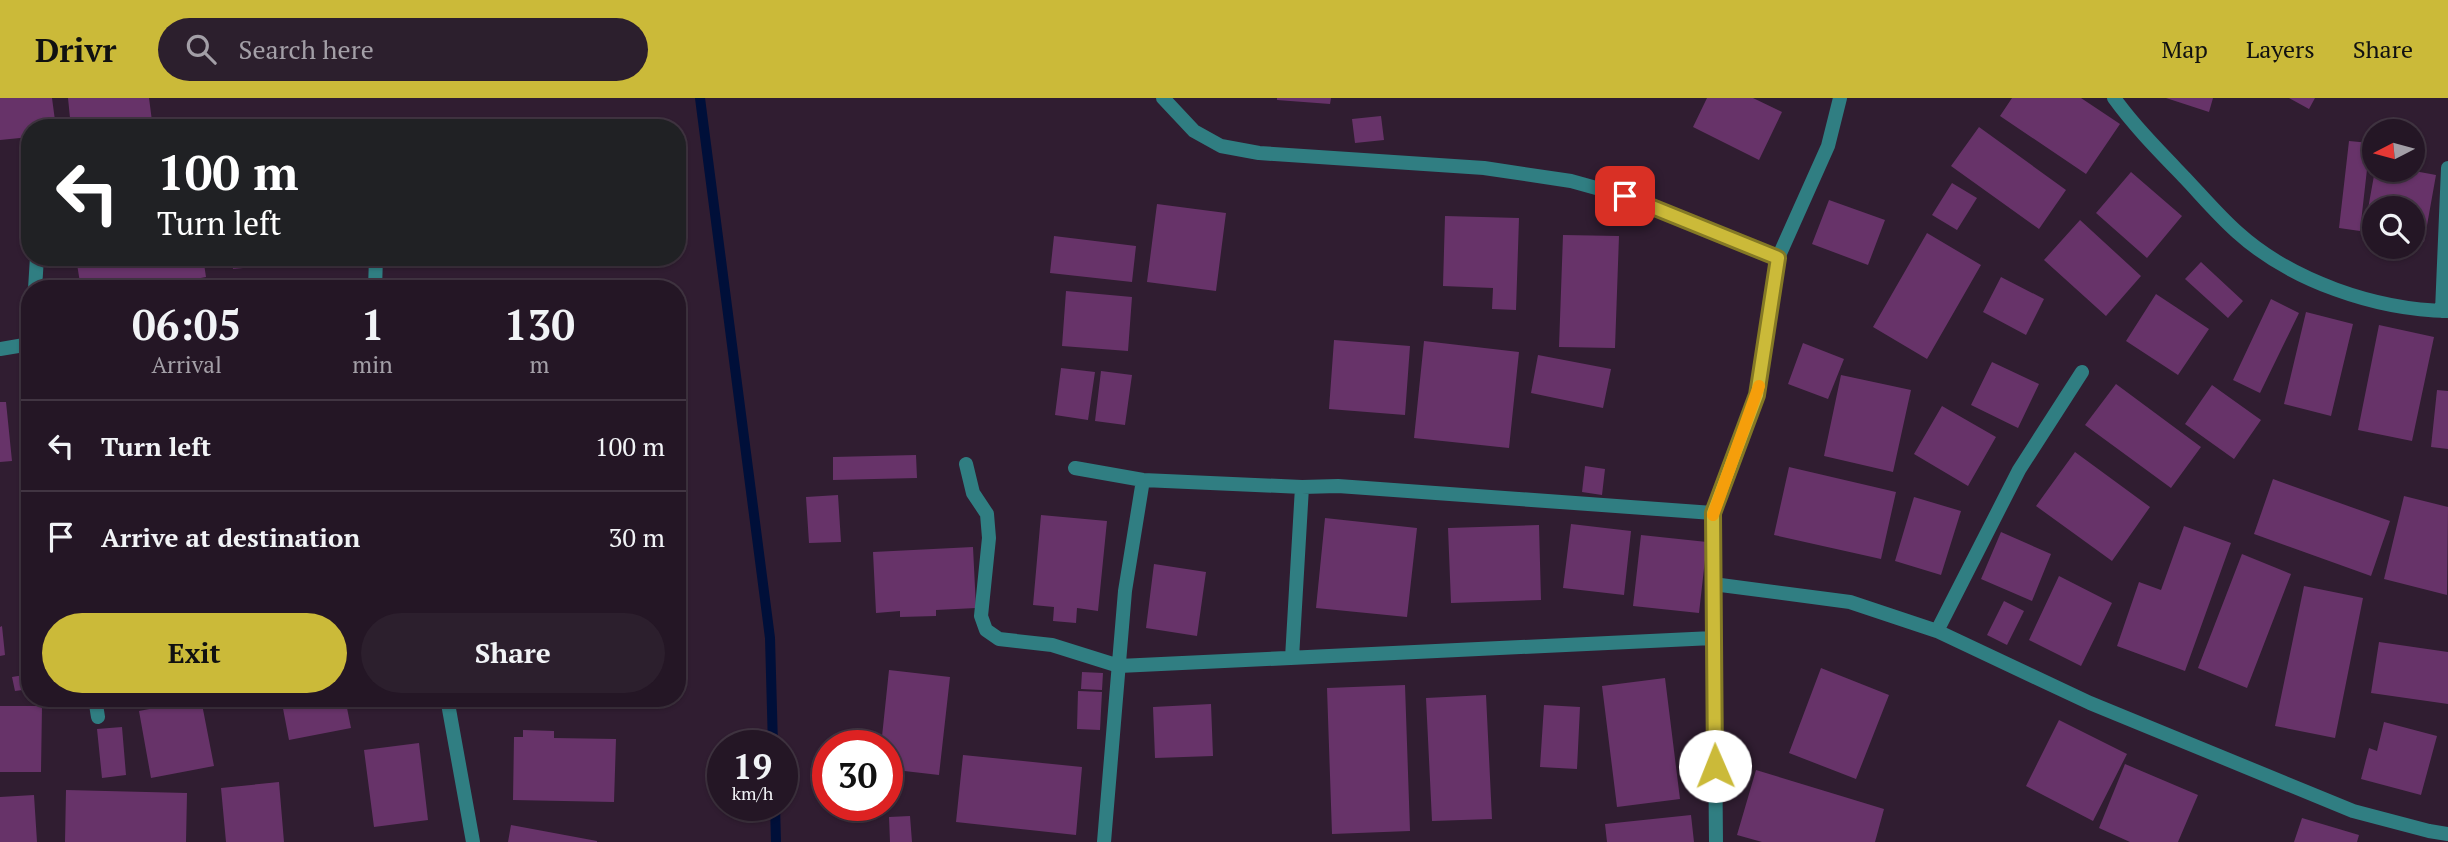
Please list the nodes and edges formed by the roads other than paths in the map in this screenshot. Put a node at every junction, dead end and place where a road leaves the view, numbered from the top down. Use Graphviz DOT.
graph roads {
  1 [pos="1163,98"];
  2 [pos="1840,98"];
  3 [pos="2114,98"];
  4 [pos="2448,168"];
  5 [pos="1778,258"];
  6 [pos="2445,311"];
  7 [pos="21,346"];
  8 [pos="0,349"];
  9 [pos="2082,372"];
  10 [pos="966,464"];
  11 [pos="1075,468"];
  12 [pos="1143,480"];
  13 [pos="1302,487"];
  14 [pos="1713,513"];
  15 [pos="1713,584"];
  16 [pos="1937,631"];
  17 [pos="1713,638"];
  18 [pos="1292,658"];
  19 [pos="1119,666"];
  20 [pos="96,707"];
  21 [pos="449,707"];
  22 [pos="98,716"];
  23 [pos="2448,834"];
  24 [pos="472,842"];
  25 [pos="1104,842"];
  26 [pos="1716,842"];
  1 -- 5 [label="street"];
  2 -- 5 [label="street"];
  3 -- 6 [label="street"];
  4 -- 6 [label="street"];
  5 -- 14 [label="street"];
  7 -- 8 [label="street"];
  9 -- 16 [label="street"];
  10 -- 19 [label="street"];
  11 -- 12 [label="street"];
  12 -- 13 [label="street"];
  12 -- 19 [label="street"];
  13 -- 14 [label="street"];
  13 -- 18 [label="street"];
  14 -- 15 [label="street"];
  15 -- 16 [label="street"];
  15 -- 17 [label="street"];
  16 -- 23 [label="street"];
  17 -- 18 [label="street"];
  17 -- 26 [label="street"];
  18 -- 19 [label="street"];
  19 -- 25 [label="street"];
  20 -- 22 [label="street"];
  21 -- 24 [label="street"];
}
